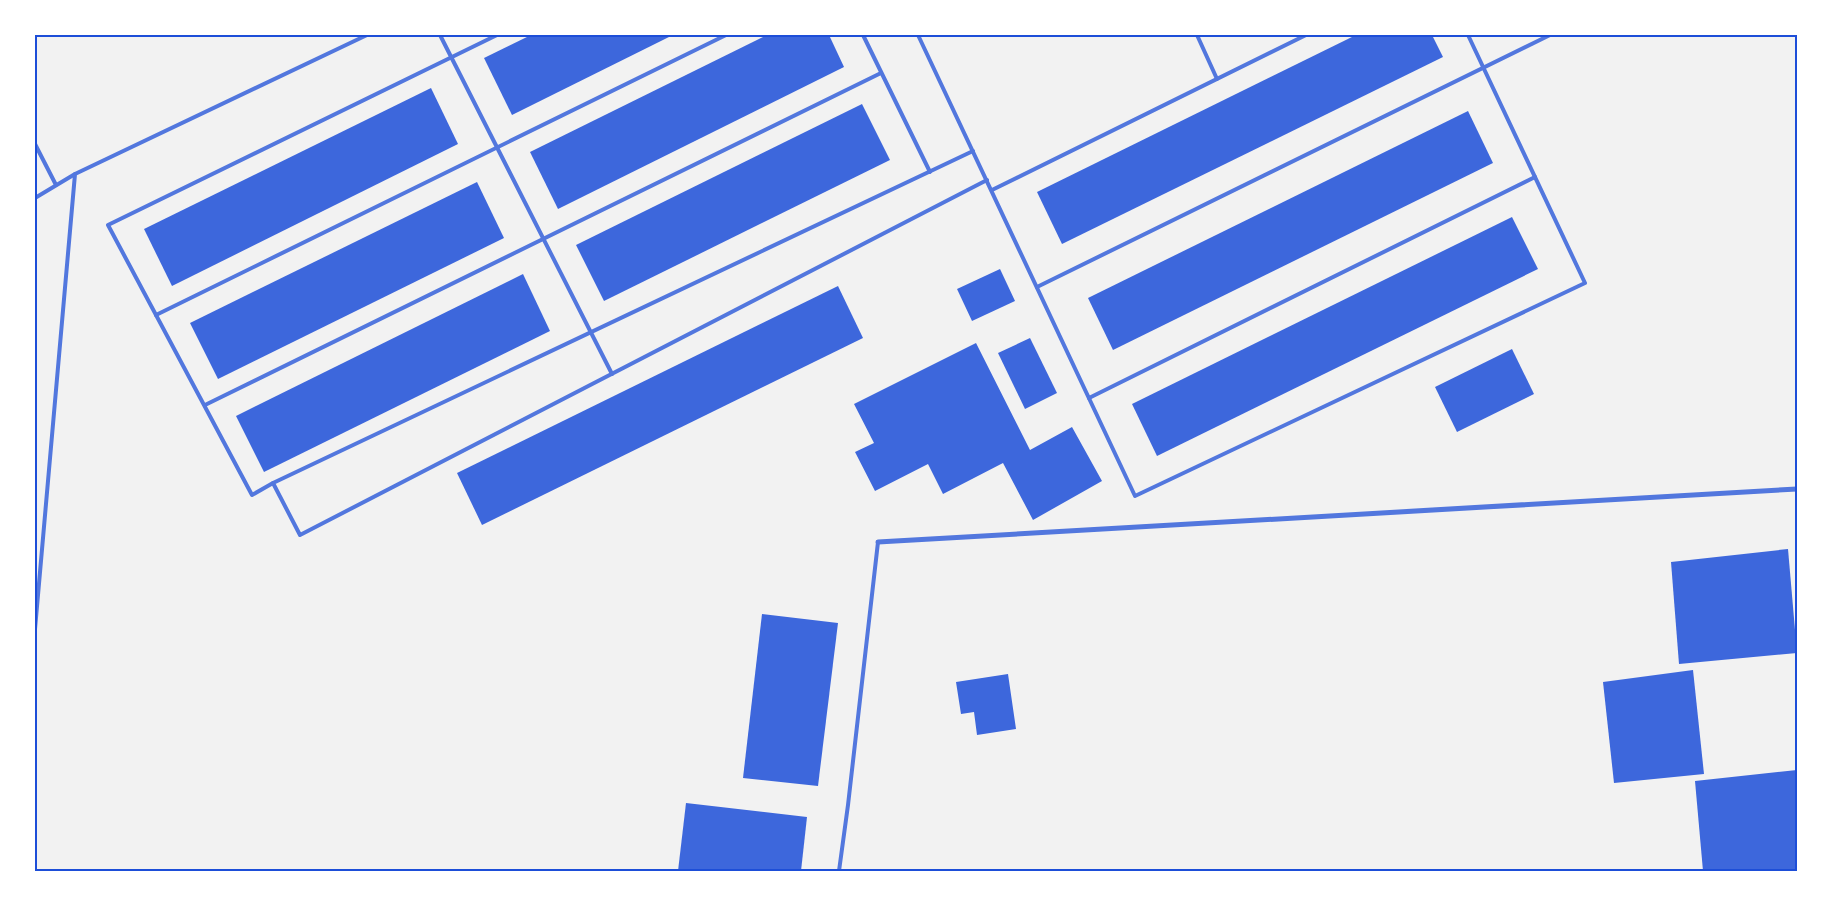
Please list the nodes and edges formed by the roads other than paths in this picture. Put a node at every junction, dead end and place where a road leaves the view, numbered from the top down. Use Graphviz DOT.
graph roads {
  1 [pos="367,35"];
  2 [pos="440,35"];
  3 [pos="497,35"];
  4 [pos="726,35"];
  5 [pos="863,35"];
  6 [pos="918,35"];
  7 [pos="1196,35"];
  8 [pos="1306,35"];
  9 [pos="1468,35"];
  10 [pos="1550,35"];
  11 [pos="451,58"];
  12 [pos="1484,68"];
  13 [pos="881,73"];
  14 [pos="1218,79"];
  15 [pos="35,144"];
  16 [pos="497,148"];
  17 [pos="973,151"];
  18 [pos="930,172"];
  19 [pos="75,174"];
  20 [pos="1535,177"];
  21 [pos="986,180"];
  22 [pos="56,185"];
  23 [pos="992,190"];
  24 [pos="35,198"];
  25 [pos="543,239"];
  26 [pos="1037,287"];
  27 [pos="156,315"];
  28 [pos="591,332"];
  29 [pos="612,374"];
  30 [pos="1089,398"];
  31 [pos="205,405"];
  32 [pos="273,483"];
  33 [pos="1797,490"];
  34 [pos="878,542"];
  35 [pos="35,629"];
  36 [pos="839,871"];
  1 -- 19 [label="lane"];
  2 -- 11 [label="lane"];
  3 -- 11 [label="lane"];
  4 -- 16 [label="lane"];
  5 -- 13 [label="lane"];
  6 -- 17 [label="lane"];
  7 -- 14 [label="lane"];
  8 -- 14 [label="lane"];
  9 -- 12 [label="lane"];
  10 -- 12 [label="lane"];
  11 -- 16 [label="lane"];
  11 -- 27 [label="lane"];
  12 -- 20 [label="lane"];
  12 -- 26 [label="lane"];
  13 -- 18 [label="lane"];
  13 -- 25 [label="lane"];
  14 -- 23 [label="lane"];
  15 -- 22 [label="lane"];
  16 -- 25 [label="lane"];
  16 -- 27 [label="lane"];
  17 -- 18 [label="lane"];
  17 -- 21 [label="lane"];
  18 -- 28 [label="lane"];
  19 -- 22 [label="lane"];
  19 -- 35 [label="lane"];
  20 -- 30 [label="lane"];
  20 -- 30 [label="lane"];
  21 -- 23 [label="lane"];
  21 -- 29 [label="lane"];
  22 -- 24 [label="lane"];
  23 -- 26 [label="lane"];
  25 -- 28 [label="lane"];
  25 -- 31 [label="lane"];
  26 -- 30 [label="lane"];
  27 -- 31 [label="lane"];
  28 -- 29 [label="lane"];
  28 -- 32 [label="lane"];
  29 -- 32 [label="lane"];
  31 -- 32 [label="lane"];
  33 -- 34 [label="street"];
  34 -- 36 [label="lane"];
}
